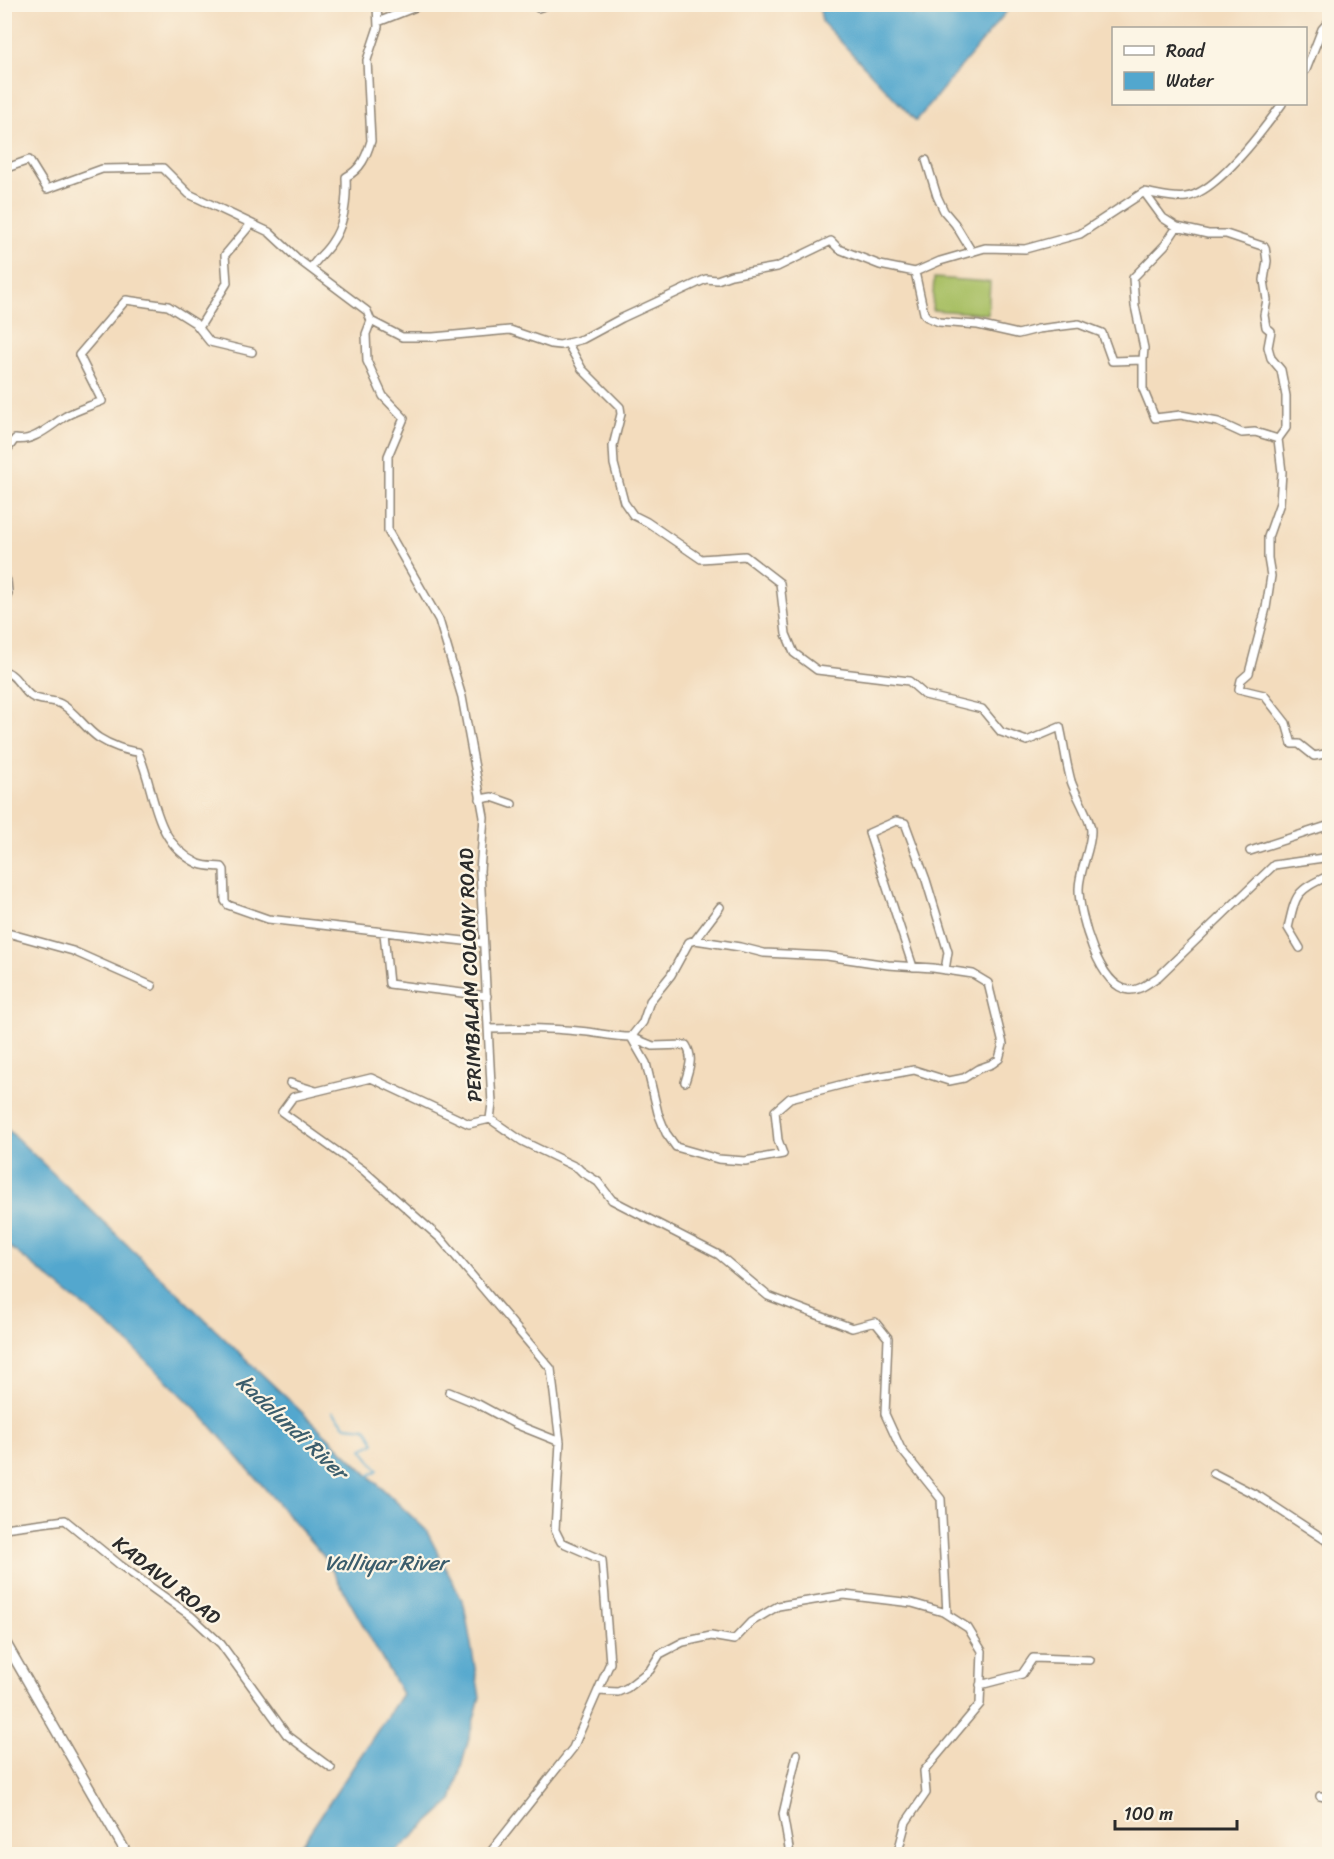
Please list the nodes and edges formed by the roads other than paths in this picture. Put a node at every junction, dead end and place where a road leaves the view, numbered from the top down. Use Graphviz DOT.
graph roads {
  1 [pos="377,4"];
  2 [pos="423,4"];
  3 [pos="537,4"];
  4 [pos="547,5"];
  5 [pos="1329,20"];
  6 [pos="378,21"];
  7 [pos="1307,65"];
  8 [pos="1281,105"];
  9 [pos="926,160"];
  10 [pos="4,169"];
  11 [pos="1144,192"];
  12 [pos="251,224"];
  13 [pos="1177,228"];
  14 [pos="972,252"];
  15 [pos="311,268"];
  16 [pos="915,272"];
  17 [pos="371,321"];
  18 [pos="199,328"];
  19 [pos="568,344"];
  20 [pos="252,352"];
  21 [pos="1143,360"];
  22 [pos="1278,439"];
  23 [pos="4,454"];
  24 [pos="4,579"];
  25 [pos="4,605"];
  26 [pos="4,671"];
  27 [pos="1329,753"];
  28 [pos="480,799"];
  29 [pos="513,804"];
  30 [pos="1329,825"];
  31 [pos="1250,851"];
  32 [pos="1329,857"];
  33 [pos="1329,870"];
  34 [pos="720,907"];
  35 [pos="4,932"];
  36 [pos="384,933"];
  37 [pos="695,940"];
  38 [pos="482,943"];
  39 [pos="1300,948"];
  40 [pos="913,967"];
  41 [pos="945,970"];
  42 [pos="152,986"];
  43 [pos="487,996"];
  44 [pos="489,1029"];
  45 [pos="631,1037"];
  46 [pos="685,1082"];
  47 [pos="290,1083"];
  48 [pos="318,1091"];
  49 [pos="490,1119"];
  50 [pos="580,1171"];
  51 [pos="588,1178"];
  52 [pos="449,1392"];
  53 [pos="560,1442"];
  54 [pos="1213,1473"];
  55 [pos="4,1528"];
  56 [pos="1329,1543"];
  57 [pos="947,1614"];
  58 [pos="5,1642"];
  59 [pos="1089,1660"];
  60 [pos="980,1685"];
  61 [pos="598,1691"];
  62 [pos="797,1754"];
  63 [pos="331,1768"];
  64 [pos="1320,1796"];
  65 [pos="1329,1798"];
  66 [pos="127,1854"];
  67 [pos="489,1854"];
  68 [pos="790,1854"];
  69 [pos="902,1854"];
  1 -- 6 [label="street"];
  2 -- 6 [label="street"];
  3 -- 4 [label="street"];
  5 -- 7 [label="street"];
  6 -- 15 [label="street"];
  8 -- 11 [label="street"];
  9 -- 14 [label="street"];
  10 -- 12 [label="street"];
  11 -- 13 [label="street"];
  11 -- 14 [label="street"];
  12 -- 15 [label="street"];
  12 -- 18 [label="street"];
  13 -- 21 [label="street"];
  13 -- 22 [label="street"];
  14 -- 16 [label="street"];
  15 -- 17 [label="street"];
  16 -- 19 [label="street"];
  16 -- 21 [label="street"];
  17 -- 19 [label="street"];
  17 -- 28 [label="street, PERIMBALAM COLONY ROAD"];
  18 -- 20 [label="street"];
  18 -- 23 [label="street"];
  19 -- 32 [label="street"];
  21 -- 22 [label="street"];
  22 -- 27 [label="street"];
  24 -- 25 [label="street"];
  26 -- 36 [label="street"];
  28 -- 29 [label="street"];
  28 -- 38 [label="street, PERIMBALAM COLONY ROAD"];
  30 -- 31 [label="street"];
  33 -- 39 [label="street"];
  34 -- 37 [label="street"];
  35 -- 42 [label="street"];
  36 -- 38 [label="street"];
  36 -- 43 [label="street"];
  37 -- 40 [label="street"];
  37 -- 45 [label="street"];
  38 -- 43 [label="street, PERIMBALAM COLONY ROAD"];
  40 -- 41 [label="street"];
  40 -- 41 [label="street"];
  41 -- 45 [label="street"];
  43 -- 44 [label="street, PERIMBALAM COLONY ROAD"];
  44 -- 45 [label="street"];
  44 -- 49 [label="street, PERIMBALAM COLONY ROAD"];
  45 -- 46 [label="street"];
  47 -- 48 [label="street"];
  48 -- 49 [label="street, PERIMBALAM COLONY ROAD"];
  48 -- 53 [label="street, PERIMBALAM COLONY ROAD"];
  49 -- 50 [label="street"];
  50 -- 51 [label="street"];
  50 -- 57 [label="street"];
  52 -- 53 [label="street"];
  53 -- 61 [label="street, PERIMBALAM COLONY ROAD"];
  54 -- 56 [label="street"];
  55 -- 63 [label="street, KADAVU ROAD"];
  57 -- 60 [label="street"];
  57 -- 61 [label="street"];
  58 -- 66 [label="main road"];
  59 -- 60 [label="street"];
  60 -- 69 [label="street"];
  61 -- 67 [label="street, PERIMBALAM COLONY ROAD"];
  62 -- 68 [label="street"];
  64 -- 65 [label="street"];
}
